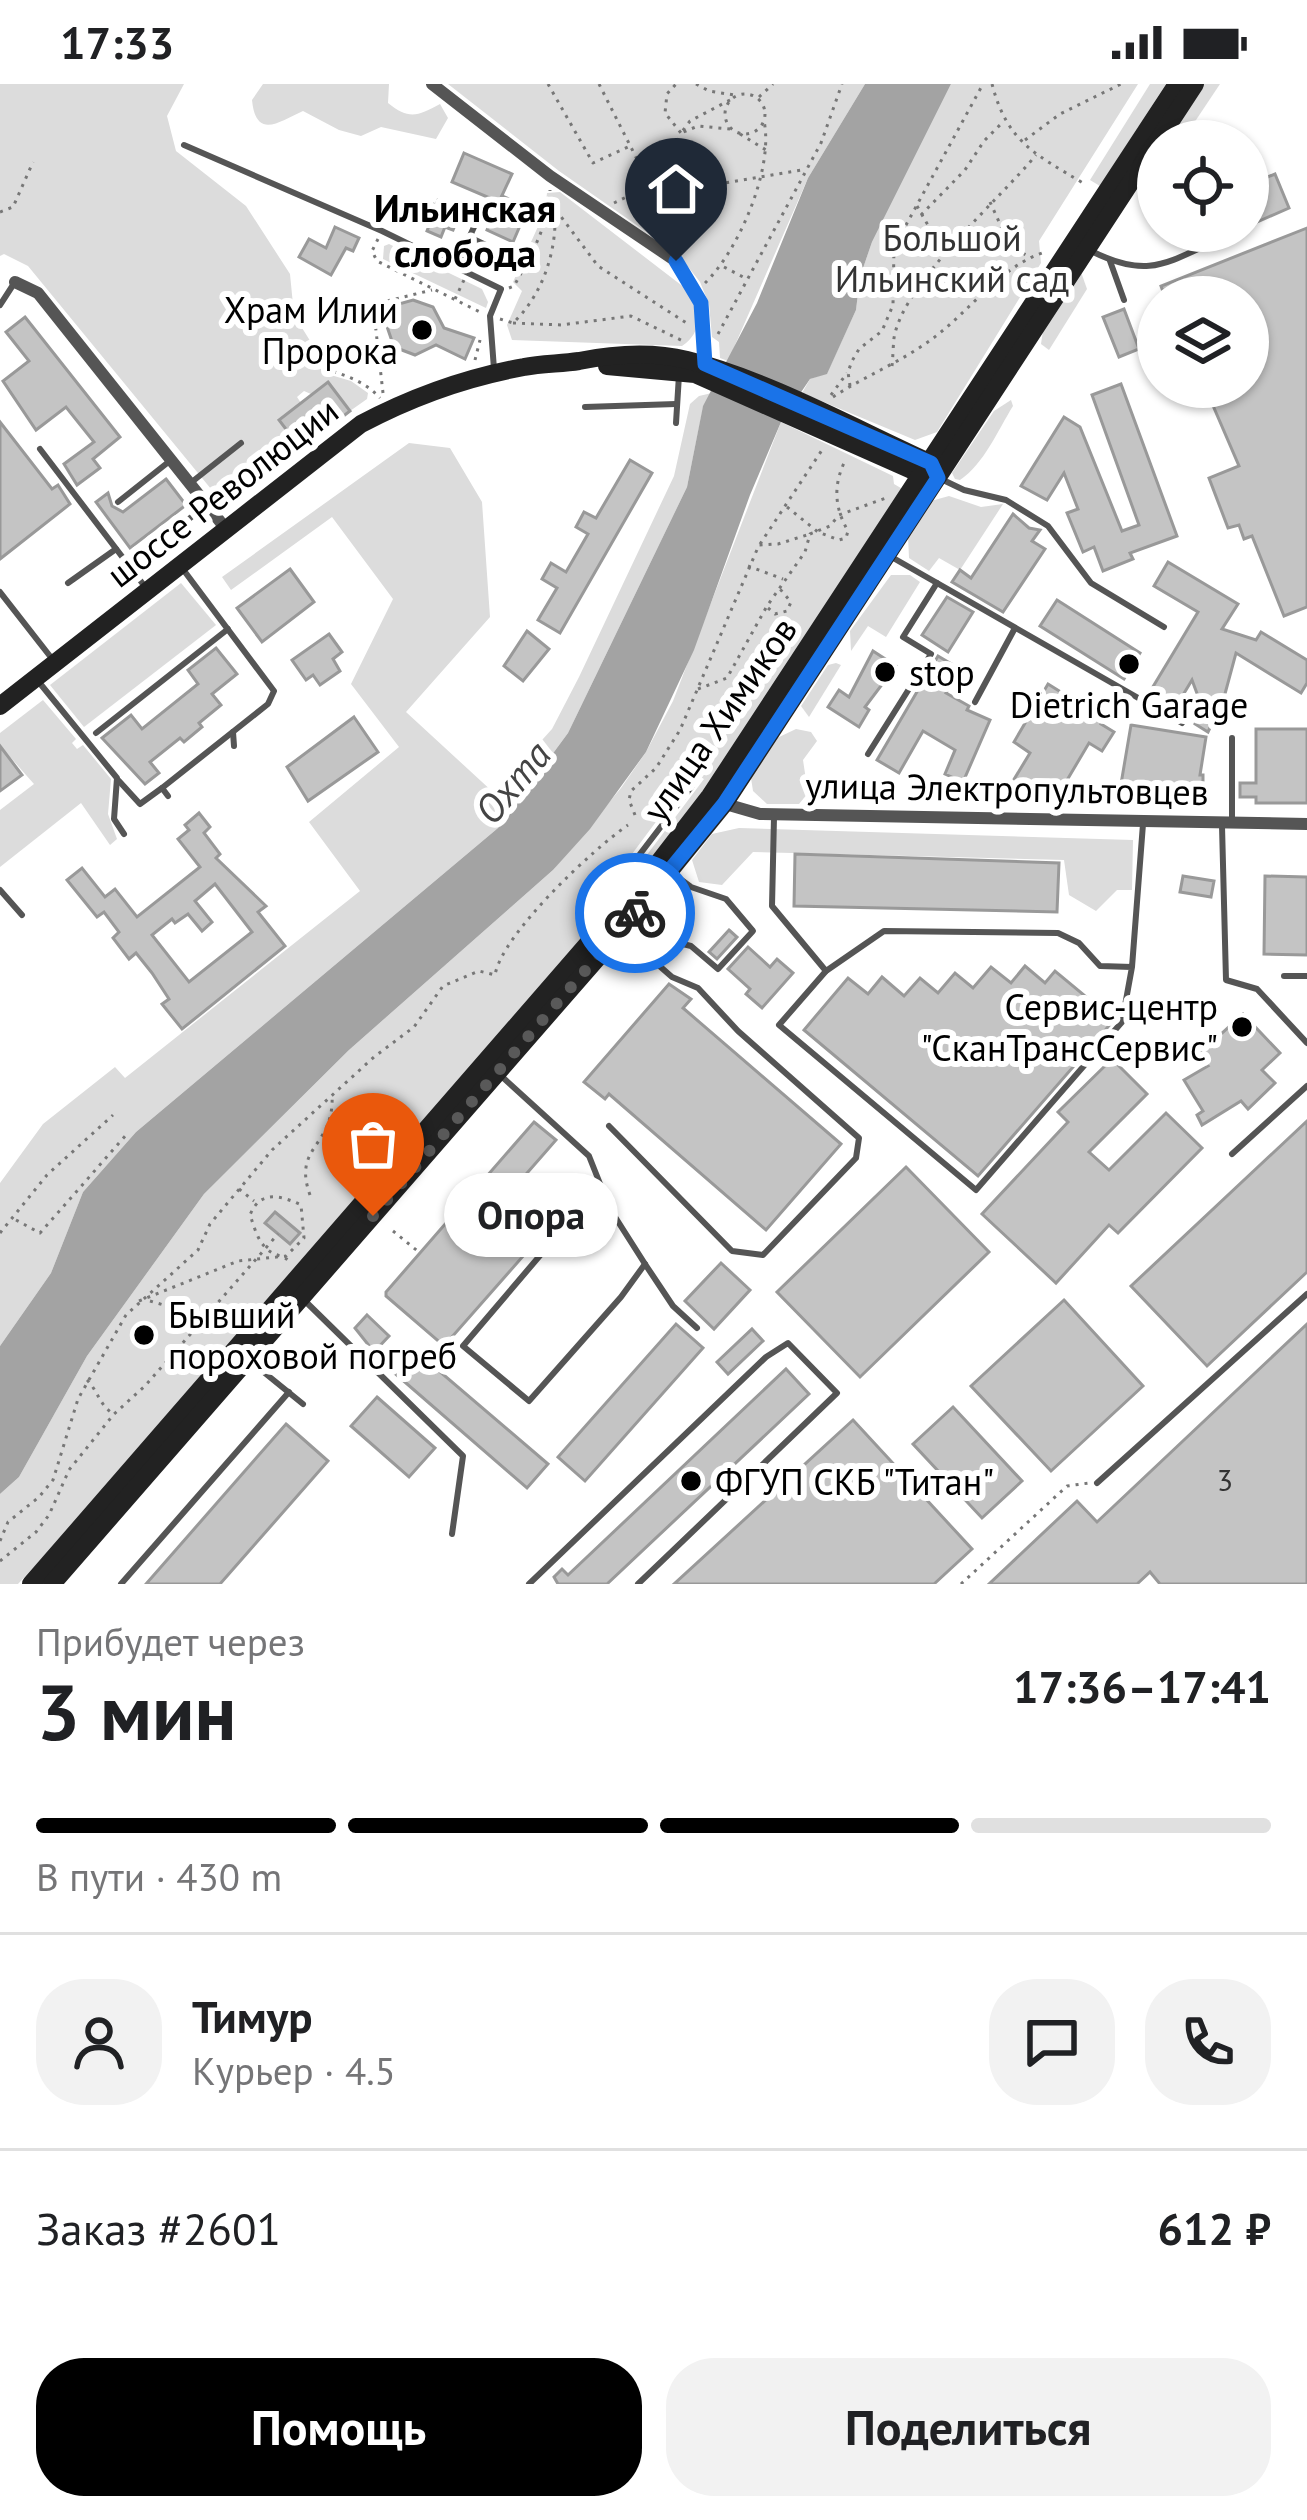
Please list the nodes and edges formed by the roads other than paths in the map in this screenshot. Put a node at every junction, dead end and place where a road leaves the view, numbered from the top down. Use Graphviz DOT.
graph roads {
  1 [pos="432,84"];
  2 [pos="1177,84"];
  3 [pos="1195,84"];
  4 [pos="184,145"];
  5 [pos="483,207"];
  6 [pos="470,237"];
  7 [pos="1081,246"];
  8 [pos="492,248"];
  9 [pos="1190,252"];
  10 [pos="1110,261"];
  11 [pos="456,267"];
  12 [pos="15,282"];
  13 [pos="0,285"];
  14 [pos="1124,300"];
  15 [pos="0,305"];
  16 [pos="578,361"];
  17 [pos="679,371"];
  18 [pos="711,371"];
  19 [pos="494,373"];
  20 [pos="676,404"];
  21 [pos="585,406"];
  22 [pos="676,423"];
  23 [pos="241,443"];
  24 [pos="40,449"];
  25 [pos="171,460"];
  26 [pos="931,472"];
  27 [pos="190,484"];
  28 [pos="118,502"];
  29 [pos="206,505"];
  30 [pos="226,529"];
  31 [pos="116,549"];
  32 [pos="150,549"];
  33 [pos="883,551"];
  34 [pos="180,566"];
  35 [pos="68,583"];
  36 [pos="937,583"];
  37 [pos="148,591"];
  38 [pos="0,592"];
  39 [pos="1164,627"];
  40 [pos="1015,628"];
  41 [pos="228,629"];
  42 [pos="55,663"];
  43 [pos="35,679"];
  44 [pos="975,702"];
  45 [pos="0,706"];
  46 [pos="1182,723"];
  47 [pos="233,732"];
  48 [pos="96,733"];
  49 [pos="1232,738"];
  50 [pos="234,746"];
  51 [pos="868,754"];
  52 [pos="117,778"];
  53 [pos="683,780"];
  54 [pos="717,800"];
  55 [pos="775,814"];
  56 [pos="1143,820"];
  57 [pos="1227,822"];
  58 [pos="1307,824"];
  59 [pos="124,835"];
  60 [pos="670,872"];
  61 [pos="0,890"];
  62 [pos="635,890"];
  63 [pos="22,915"];
  64 [pos="617,927"];
  65 [pos="1132,967"];
  66 [pos="826,971"];
  67 [pos="1284,976"];
  68 [pos="1307,976"];
  69 [pos="1307,1043"];
  70 [pos="492,1068"];
  71 [pos="1307,1086"];
  72 [pos="609,1126"];
  73 [pos="1232,1154"];
  74 [pos="600,1185"];
  75 [pos="645,1264"];
  76 [pos="1307,1294"];
  77 [pos="301,1297"];
  78 [pos="697,1328"];
  79 [pos="242,1354"];
  80 [pos="289,1392"];
  81 [pos="303,1404"];
  82 [pos="1097,1483"];
  83 [pos="452,1534"];
  84 [pos="46,1582"];
  85 [pos="121,1584"];
  86 [pos="530,1584"];
  87 [pos="638,1584"];
  1 -- 18 [label="street"];
  2 -- 7 [label="street"];
  3 -- 7 [label="street"];
  4 -- 11 [label="lane"];
  5 -- 6 [label="lane"];
  6 -- 8 [label="lane"];
  6 -- 11 [label="lane"];
  7 -- 10 [label="lane"];
  7 -- 26 [label="street"];
  9 -- 10 [label="lane"];
  10 -- 14 [label="lane"];
  11 -- 19 [label="lane"];
  12 -- 13 [label="lane"];
  12 -- 15 [label="lane"];
  12 -- 25 [label="street"];
  16 -- 17 [label="street, шоссе Революции"];
  16 -- 18 [label="street, шоссе Революции"];
  16 -- 19 [label="street, шоссе Революции"];
  17 -- 18 [label="street, шоссе Революции"];
  17 -- 20 [label="lane"];
  18 -- 26 [label="street"];
  19 -- 30 [label="street, шоссе Революции"];
  20 -- 21 [label="lane"];
  20 -- 22 [label="lane"];
  23 -- 27 [label="lane"];
  24 -- 31 [label="lane"];
  25 -- 27 [label="street"];
  25 -- 28 [label="lane"];
  26 -- 33 [label="street, улица Химиков"];
  26 -- 39 [label="lane"];
  27 -- 29 [label="street"];
  29 -- 30 [label="street"];
  29 -- 32 [label="lane"];
  30 -- 34 [label="street, шоссе Революции"];
  31 -- 35 [label="lane"];
  31 -- 37 [label="lane"];
  33 -- 36 [label="lane"];
  33 -- 54 [label="street, улица Химиков"];
  34 -- 37 [label="street, шоссе Революции"];
  34 -- 41 [label="lane"];
  36 -- 40 [label="lane"];
  36 -- 51 [label="lane"];
  37 -- 42 [label="street, шоссе Революции"];
  38 -- 42 [label="lane"];
  40 -- 44 [label="lane"];
  40 -- 46 [label="lane"];
  41 -- 47 [label="lane"];
  41 -- 48 [label="lane"];
  42 -- 43 [label="street, шоссе Революции"];
  43 -- 45 [label="street, шоссе Революции"];
  43 -- 52 [label="lane"];
  47 -- 50 [label="lane"];
  47 -- 52 [label="lane"];
  49 -- 57 [label="lane"];
  52 -- 59 [label="lane"];
  53 -- 62 [label="lane"];
  54 -- 55 [label="street, улица Электропультовцев"];
  54 -- 60 [label="street, улица Химиков"];
  54 -- 62 [label="street, улица Химиков"];
  55 -- 56 [label="street, улица Электропультовцев"];
  55 -- 66 [label="lane"];
  56 -- 57 [label="street, улица Электропультовцев"];
  56 -- 65 [label="lane"];
  57 -- 58 [label="street, улица Электропультовцев"];
  57 -- 69 [label="lane"];
  60 -- 64 [label="street, улица Химиков"];
  60 -- 64 [label="lane"];
  61 -- 63 [label="lane"];
  62 -- 64 [label="street, улица Химиков"];
  64 -- 70 [label="street, улица Химиков"];
  64 -- 72 [label="lane"];
  65 -- 66 [label="lane"];
  65 -- 66 [label="lane"];
  67 -- 68 [label="lane"];
  70 -- 74 [label="lane"];
  70 -- 77 [label="street, улица Химиков"];
  70 -- 79 [label="street, улица Химиков"];
  71 -- 73 [label="lane"];
  74 -- 75 [label="lane"];
  74 -- 75 [label="lane"];
  75 -- 78 [label="lane"];
  76 -- 82 [label="lane"];
  77 -- 79 [label="street, улица Химиков"];
  77 -- 83 [label="lane"];
  79 -- 80 [label="lane"];
  79 -- 84 [label="street, улица Химиков"];
  80 -- 81 [label="lane"];
  80 -- 85 [label="lane"];
  86 -- 87 [label="lane"];
}
